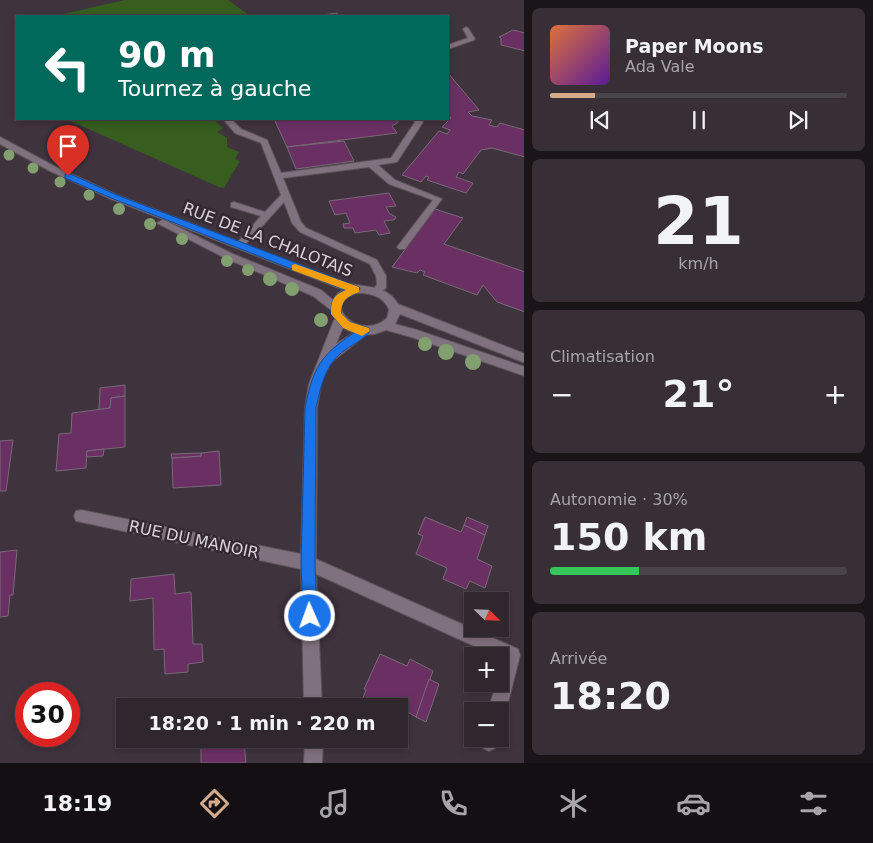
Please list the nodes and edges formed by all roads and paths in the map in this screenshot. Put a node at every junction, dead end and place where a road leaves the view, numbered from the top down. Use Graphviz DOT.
graph roads {
  1 [pos="466,29"];
  2 [pos="449,47"];
  3 [pos="229,120"];
  4 [pos="418,120"];
  5 [pos="0,140"];
  6 [pos="371,164"];
  7 [pos="278,176"];
  8 [pos="284,194"];
  9 [pos="114,196"];
  10 [pos="232,208"];
  11 [pos="263,219"];
  12 [pos="240,245"];
  13 [pos="402,247"];
  14 [pos="355,289"];
  15 [pos="376,291"];
  16 [pos="394,307"];
  17 [pos="335,308"];
  18 [pos="340,320"];
  19 [pos="385,326"];
  20 [pos="365,331"];
  21 [pos="510,353"];
  22 [pos="524,355"];
  23 [pos="524,359"];
  24 [pos="322,368"];
  25 [pos="524,372"];
  26 [pos="81,516"];
  27 [pos="308,563"];
  28 [pos="313,698"];
  29 [pos="499,702"];
  30 [pos="314,748"];
  31 [pos="313,763"];
  1 -- 2 [label="lane"];
  3 -- 7 [label="lane"];
  4 -- 6 [label="lane"];
  5 -- 9 [label="main road, RUE DE LA CHALOTAIS"];
  6 -- 7 [label="lane"];
  6 -- 13 [label="lane"];
  7 -- 8 [label="lane"];
  8 -- 11 [label="lane"];
  8 -- 15 [label="lane"];
  9 -- 12 [label="main road, RUE DE LA CHALOTAIS"];
  9 -- 17 [label="main road, RUE DE LA CHALOTAIS"];
  10 -- 11 [label="lane"];
  11 -- 12 [label="lane"];
  12 -- 14 [label="main road, RUE DE LA CHALOTAIS"];
  14 -- 15 [label="main road"];
  14 -- 17 [label="main road"];
  15 -- 16 [label="main road"];
  16 -- 19 [label="main road"];
  16 -- 21 [label="main road"];
  17 -- 18 [label="main road"];
  18 -- 20 [label="main road"];
  18 -- 24 [label="main road"];
  19 -- 20 [label="main road"];
  19 -- 25 [label="main road"];
  20 -- 24 [label="main road"];
  21 -- 22 [label="lane"];
  21 -- 23 [label="main road"];
  24 -- 27 [label="main road"];
  26 -- 27 [label="main road, RUE DU MANOIR"];
  27 -- 28 [label="main road"];
  27 -- 29 [label="main road, RUE DU MANOIR"];
  30 -- 31 [label="main road"];
}
